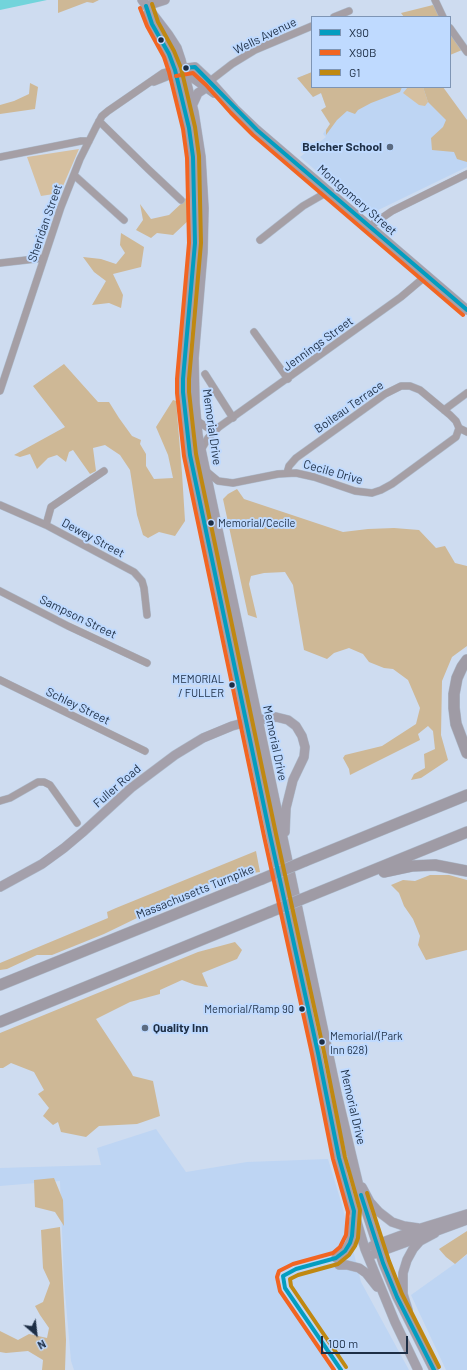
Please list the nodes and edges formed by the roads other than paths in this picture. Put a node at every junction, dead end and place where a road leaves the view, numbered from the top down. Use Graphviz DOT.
graph roads {
  1 [pos="165,0"];
  2 [pos="435,0"];
  3 [pos="144,3"];
  4 [pos="349,11"];
  5 [pos="336,16"];
  6 [pos="443,16"];
  7 [pos="311,26"];
  8 [pos="451,29"];
  9 [pos="467,52"];
  10 [pos="179,69"];
  11 [pos="207,81"];
  12 [pos="193,104"];
  13 [pos="99,121"];
  14 [pos="89,141"];
  15 [pos="0,157"];
  16 [pos="74,174"];
  17 [pos="467,174"];
  18 [pos="328,191"];
  19 [pos="181,200"];
  20 [pos="124,220"];
  21 [pos="370,226"];
  22 [pos="260,240"];
  23 [pos="44,258"];
  24 [pos="0,263"];
  25 [pos="427,275"];
  26 [pos="467,310"];
  27 [pos="254,332"];
  28 [pos="4,366"];
  29 [pos="205,374"];
  30 [pos="288,379"];
  31 [pos="0,391"];
  32 [pos="467,393"];
  33 [pos="444,410"];
  34 [pos="233,418"];
  35 [pos="196,420"];
  36 [pos="219,427"];
  37 [pos="459,428"];
  38 [pos="467,432"];
  39 [pos="201,450"];
  40 [pos="104,471"];
  41 [pos="206,471"];
  42 [pos="287,473"];
  43 [pos="0,505"];
  44 [pos="46,525"];
  45 [pos="0,591"];
  46 [pos="147,616"];
  47 [pos="467,660"];
  48 [pos="147,663"];
  49 [pos="467,673"];
  50 [pos="0,680"];
  51 [pos="258,720"];
  52 [pos="247,722"];
  53 [pos="467,734"];
  54 [pos="145,751"];
  55 [pos="467,753"];
  56 [pos="467,790"];
  57 [pos="467,795"];
  58 [pos="0,801"];
  59 [pos="436,808"];
  60 [pos="76,823"];
  61 [pos="467,832"];
  62 [pos="284,847"];
  63 [pos="467,871"];
  64 [pos="344,882"];
  65 [pos="0,887"];
  66 [pos="0,985"];
  67 [pos="0,1022"];
  68 [pos="328,1053"];
  69 [pos="318,1054"];
  70 [pos="356,1178"];
  71 [pos="354,1211"];
  72 [pos="467,1214"];
  73 [pos="467,1220"];
  74 [pos="421,1228"];
  75 [pos="435,1233"];
  76 [pos="378,1248"];
  77 [pos="366,1252"];
  78 [pos="384,1295"];
  79 [pos="413,1328"];
  80 [pos="418,1370"];
  81 [pos="434,1370"];
  1 -- 3 [label="main road"];
  2 -- 6 [label="street"];
  3 -- 10 [label="main road, Memorial Drive"];
  4 -- 5 [label="street"];
  7 -- 11 [label="street, Wells Avenue"];
  8 -- 9 [label="street"];
  10 -- 11 [label="main road"];
  10 -- 12 [label="main road, Memorial Drive"];
  10 -- 13 [label="street, Sheridan Street"];
  10 -- 52 [label="main road, Memorial Drive"];
  11 -- 12 [label="main road"];
  11 -- 18 [label="main road, Montgomery Street"];
  12 -- 35 [label="main road, Memorial Drive"];
  13 -- 14 [label="street, Sheridan Street"];
  13 -- 19 [label="street"];
  14 -- 15 [label="street"];
  14 -- 16 [label="street, Sheridan Street"];
  16 -- 20 [label="street"];
  16 -- 23 [label="street, Sheridan Street"];
  17 -- 21 [label="street"];
  18 -- 21 [label="main road, Montgomery Street"];
  18 -- 22 [label="street"];
  21 -- 25 [label="main road, Montgomery Street"];
  23 -- 24 [label="street"];
  23 -- 28 [label="street, Sheridan Street"];
  25 -- 26 [label="main road, Montgomery Street"];
  25 -- 30 [label="street, Jennings Street"];
  27 -- 30 [label="street"];
  28 -- 31 [label="street, Sheridan Street"];
  29 -- 34 [label="street"];
  30 -- 34 [label="street, Jennings Street"];
  32 -- 33 [label="street"];
  33 -- 37 [label="street, Boileau Terrace"];
  33 -- 42 [label="street, Boileau Terrace"];
  34 -- 36 [label="street, Jennings Street"];
  35 -- 36 [label="street"];
  35 -- 39 [label="main road, Memorial Drive"];
  36 -- 39 [label="street, Jennings Street"];
  37 -- 38 [label="street, Boileau Terrace"];
  37 -- 42 [label="street, Cecile Drive"];
  39 -- 41 [label="main road, Memorial Drive"];
  40 -- 44 [label="street"];
  41 -- 42 [label="street, Cecile Drive"];
  41 -- 51 [label="main road, Memorial Drive"];
  43 -- 44 [label="street, Dewey Street"];
  44 -- 46 [label="street, Dewey Street"];
  45 -- 48 [label="street, Sampson Street"];
  47 -- 55 [label="highway"];
  49 -- 53 [label="highway"];
  50 -- 54 [label="street, Schley Street"];
  51 -- 52 [label="main road, Fuller Road"];
  51 -- 62 [label="main road, Memorial Drive"];
  51 -- 62 [label="main road, Fuller Road"];
  52 -- 65 [label="main road, Fuller Road"];
  52 -- 69 [label="main road, Memorial Drive"];
  56 -- 59 [label="highway"];
  57 -- 59 [label="highway, Massachusetts Turnpike"];
  58 -- 60 [label="street"];
  59 -- 66 [label="highway, Massachusetts Turnpike, bridge"];
  61 -- 64 [label="highway"];
  62 -- 68 [label="main road, Memorial Drive"];
  63 -- 64 [label="highway"];
  64 -- 67 [label="highway, bridge"];
  68 -- 69 [label="main road"];
  68 -- 70 [label="main road, Memorial Drive"];
  69 -- 71 [label="main road, Memorial Drive"];
  70 -- 74 [label="main road"];
  70 -- 76 [label="main road, Memorial Drive"];
  71 -- 77 [label="main road, Memorial Drive"];
  71 -- 78 [label="main road"];
  72 -- 74 [label="main road"];
  73 -- 75 [label="main road"];
  74 -- 76 [label="main road"];
  75 -- 76 [label="main road"];
  75 -- 79 [label="main road"];
  76 -- 77 [label="main road"];
  76 -- 79 [label="main road, Memorial Drive"];
  77 -- 78 [label="main road, Memorial Drive"];
  78 -- 80 [label="main road, Memorial Drive"];
  79 -- 81 [label="main road, Memorial Drive"];
}
